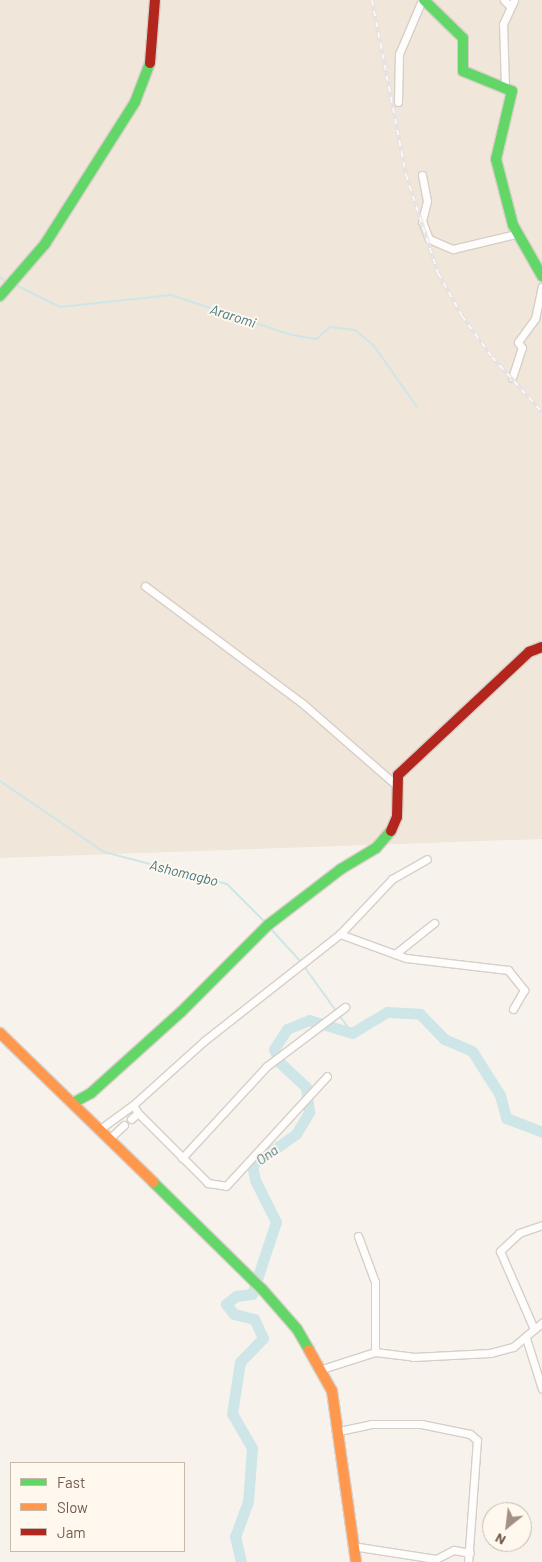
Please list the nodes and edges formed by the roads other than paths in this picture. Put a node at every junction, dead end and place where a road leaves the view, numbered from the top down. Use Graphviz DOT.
graph roads {
  1 [pos="155,0"];
  2 [pos="423,0"];
  3 [pos="504,0"];
  4 [pos="512,3"];
  5 [pos="505,86"];
  6 [pos="398,102"];
  7 [pos="422,175"];
  8 [pos="516,234"];
  9 [pos="540,269"];
  10 [pos="542,287"];
  11 [pos="0,296"];
  12 [pos="512,378"];
  13 [pos="145,586"];
  14 [pos="542,647"];
  15 [pos="395,784"];
  16 [pos="427,859"];
  17 [pos="434,923"];
  18 [pos="340,934"];
  19 [pos="395,954"];
  20 [pos="345,1007"];
  21 [pos="513,1008"];
  22 [pos="0,1032"];
  23 [pos="327,1076"];
  24 [pos="73,1103"];
  25 [pos="133,1105"];
  26 [pos="138,1113"];
  27 [pos="130,1119"];
  28 [pos="124,1125"];
  29 [pos="100,1129"];
  30 [pos="110,1138"];
  31 [pos="182,1158"];
  32 [pos="542,1225"];
  33 [pos="358,1236"];
  34 [pos="542,1323"];
  35 [pos="534,1329"];
  36 [pos="526,1338"];
  37 [pos="375,1352"];
  38 [pos="322,1369"];
  39 [pos="542,1389"];
  40 [pos="339,1431"];
  41 [pos="352,1546"];
  42 [pos="470,1553"];
  43 [pos="356,1562"];
  44 [pos="468,1562"];
  1 -- 11 [label="street"];
  2 -- 5 [label="street"];
  2 -- 6 [label="street"];
  3 -- 4 [label="street"];
  4 -- 5 [label="street"];
  5 -- 8 [label="street"];
  7 -- 8 [label="street"];
  8 -- 9 [label="street"];
  10 -- 12 [label="street"];
  13 -- 15 [label="street"];
  14 -- 15 [label="street"];
  15 -- 24 [label="street"];
  16 -- 18 [label="street"];
  17 -- 19 [label="street"];
  18 -- 19 [label="street"];
  18 -- 25 [label="street"];
  19 -- 21 [label="street"];
  20 -- 31 [label="street"];
  22 -- 24 [label="street"];
  23 -- 31 [label="street"];
  24 -- 29 [label="street"];
  25 -- 26 [label="street"];
  25 -- 29 [label="street"];
  26 -- 27 [label="street"];
  26 -- 31 [label="street"];
  28 -- 30 [label="street"];
  29 -- 30 [label="street"];
  30 -- 38 [label="street"];
  32 -- 35 [label="street"];
  33 -- 37 [label="street"];
  34 -- 35 [label="street"];
  35 -- 36 [label="street"];
  36 -- 37 [label="street"];
  36 -- 39 [label="street"];
  37 -- 38 [label="street"];
  38 -- 40 [label="street"];
  40 -- 41 [label="street"];
  40 -- 42 [label="street"];
  41 -- 42 [label="street"];
  41 -- 43 [label="street"];
  42 -- 44 [label="street"];
}
